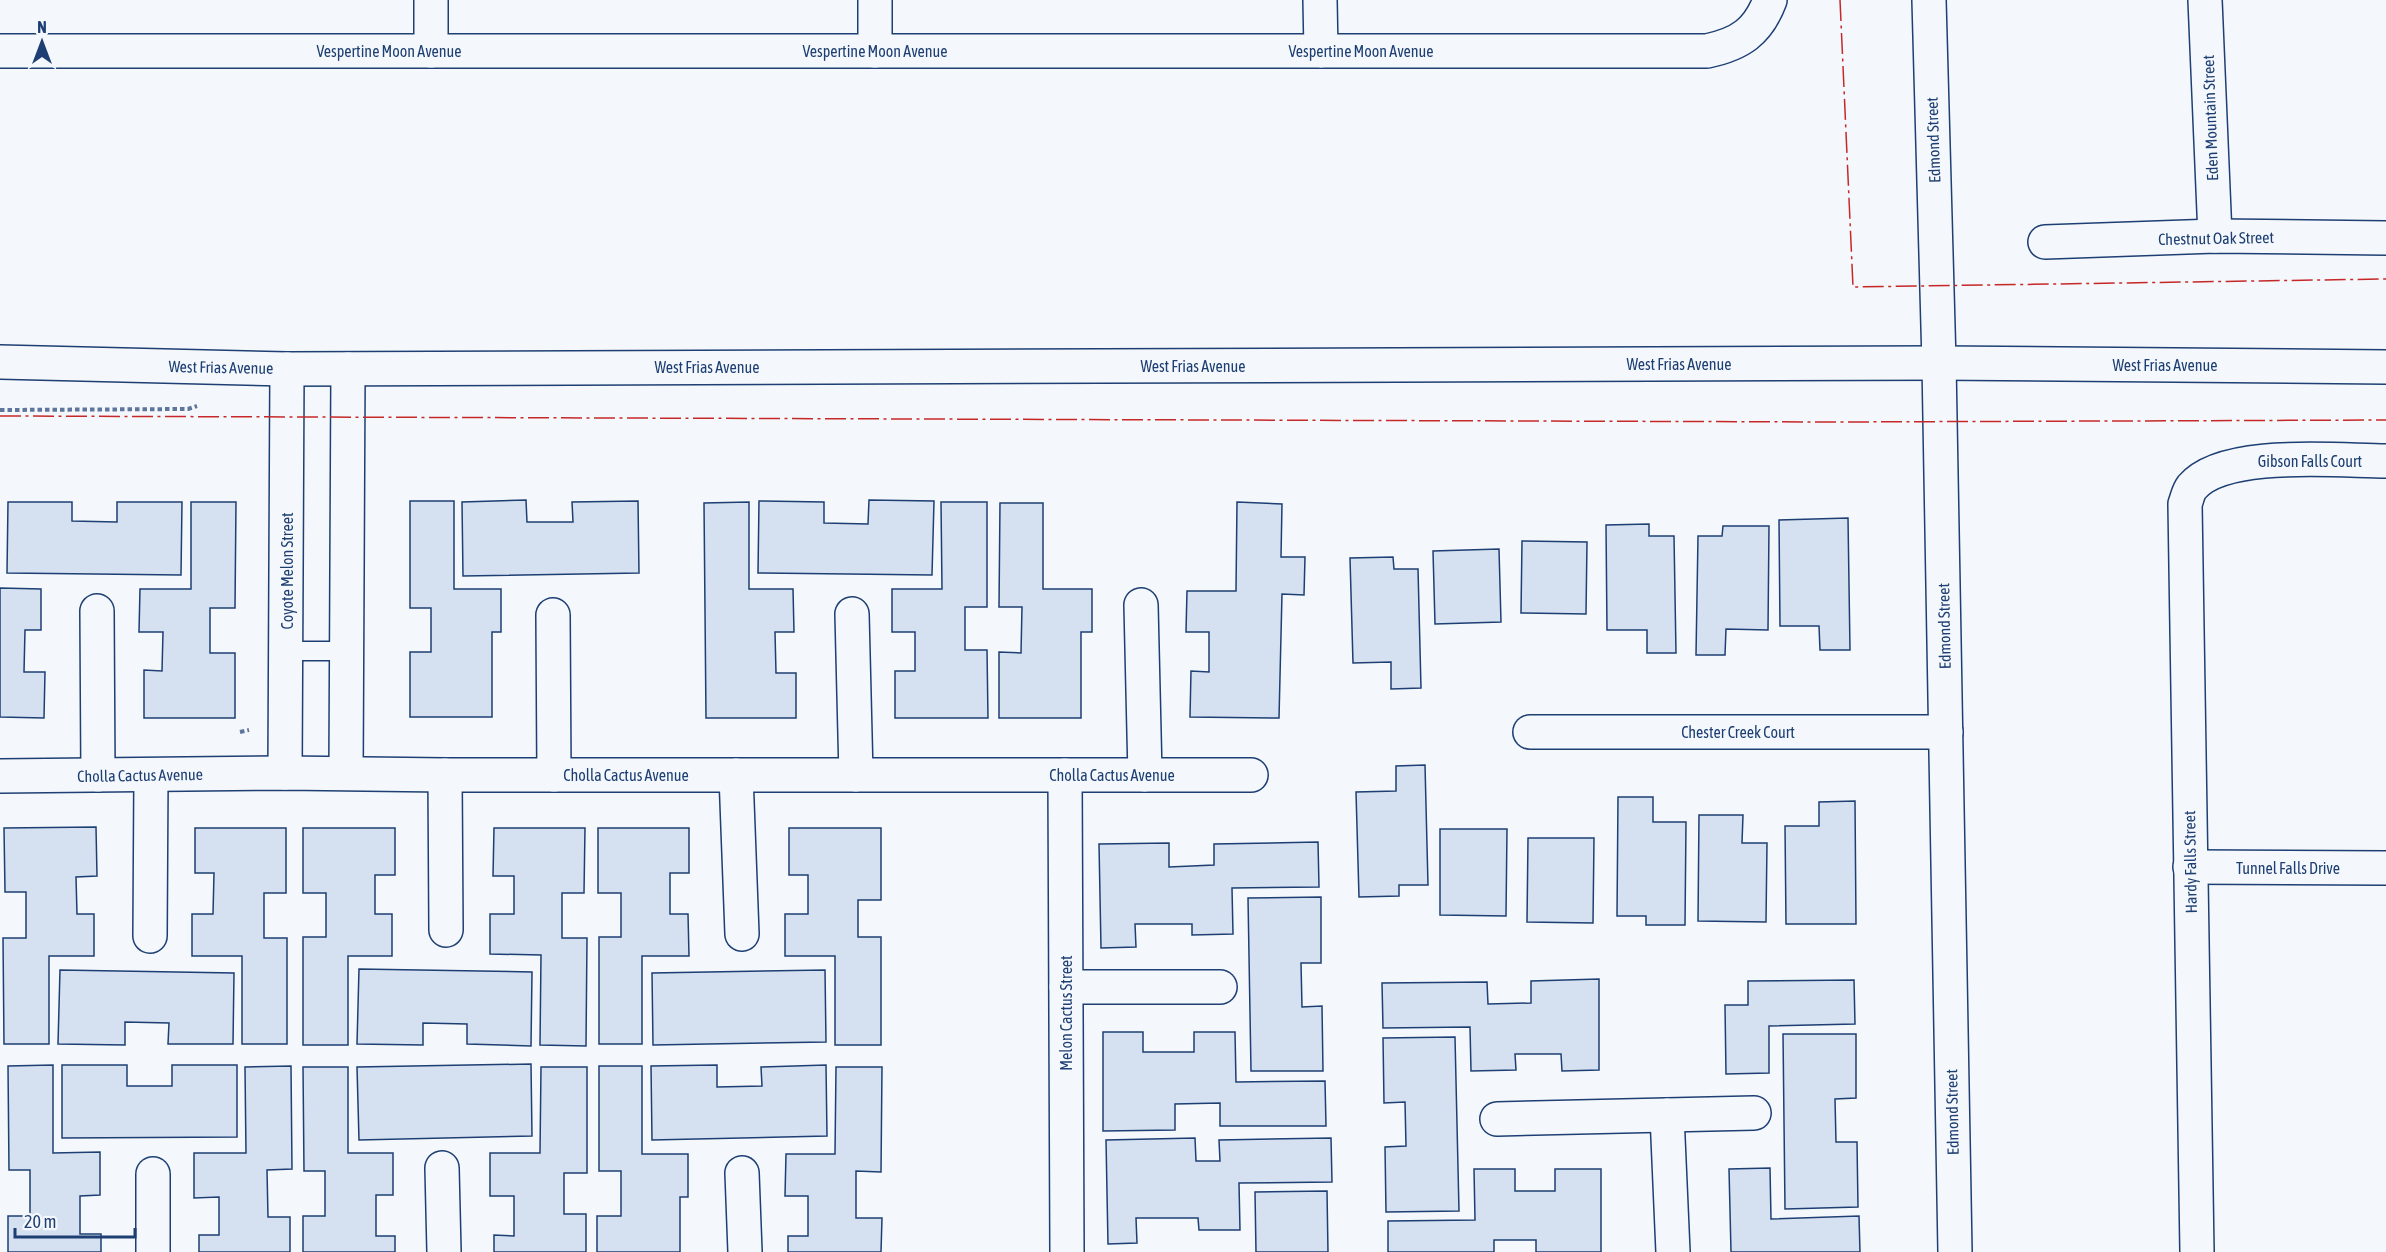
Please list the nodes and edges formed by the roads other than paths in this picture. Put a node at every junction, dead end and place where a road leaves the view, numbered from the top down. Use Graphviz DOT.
graph roads {
  1 [pos="431,0"];
  2 [pos="875,0"];
  3 [pos="1320,0"];
  4 [pos="1770,0"];
  5 [pos="1929,0"];
  6 [pos="2205,0"];
  7 [pos="0,51"];
  8 [pos="431,51"];
  9 [pos="875,51"];
  10 [pos="1321,51"];
  11 [pos="2215,236"];
  12 [pos="2386,238"];
  13 [pos="2045,242"];
  14 [pos="0,362"];
  15 [pos="1939,363"];
  16 [pos="2386,367"];
  17 [pos="287,369"];
  18 [pos="348,369"];
  19 [pos="2386,461"];
  20 [pos="2202,479"];
  21 [pos="1140,605"];
  22 [pos="97,611"];
  23 [pos="852,614"];
  24 [pos="553,615"];
  25 [pos="287,651"];
  26 [pos="347,651"];
  27 [pos="1530,732"];
  28 [pos="1946,732"];
  29 [pos="285,773"];
  30 [pos="346,773"];
  31 [pos="98,775"];
  32 [pos="151,775"];
  33 [pos="445,775"];
  34 [pos="554,775"];
  35 [pos="736,775"];
  36 [pos="856,775"];
  37 [pos="1065,775"];
  38 [pos="1145,775"];
  39 [pos="1251,775"];
  40 [pos="0,776"];
  41 [pos="2190,867"];
  42 [pos="2386,868"];
  43 [pos="446,930"];
  44 [pos="742,934"];
  45 [pos="150,936"];
  46 [pos="1066,987"];
  47 [pos="1220,987"];
  48 [pos="1754,1113"];
  49 [pos="1667,1115"];
  50 [pos="1497,1119"];
  51 [pos="442,1168"];
  52 [pos="742,1173"];
  53 [pos="153,1174"];
  54 [pos="153,1252"];
  55 [pos="444,1252"];
  56 [pos="745,1252"];
  57 [pos="1067,1252"];
  58 [pos="1673,1252"];
  59 [pos="1955,1252"];
  60 [pos="2197,1252"];
  1 -- 8 [label="street"];
  2 -- 9 [label="street"];
  3 -- 10 [label="street"];
  4 -- 10 [label="street, Vespertine Moon Avenue"];
  5 -- 15 [label="street, Edmond Street"];
  6 -- 11 [label="street, Eden Mountain Street"];
  7 -- 8 [label="street, Vespertine Moon Avenue"];
  8 -- 9 [label="street, Vespertine Moon Avenue"];
  9 -- 10 [label="street, Vespertine Moon Avenue"];
  11 -- 12 [label="street, Chestnut Oak Street"];
  11 -- 13 [label="street, Chestnut Oak Street"];
  14 -- 17 [label="street, West Frias Avenue"];
  15 -- 16 [label="street, West Frias Avenue"];
  15 -- 18 [label="street, West Frias Avenue"];
  15 -- 28 [label="street, Edmond Street"];
  17 -- 18 [label="street, West Frias Avenue"];
  17 -- 25 [label="street, Coyote Melon Street"];
  18 -- 26 [label="street"];
  19 -- 20 [label="street, Gibson Falls Court"];
  20 -- 41 [label="street, Hardy Falls Street"];
  21 -- 38 [label="street"];
  22 -- 31 [label="street"];
  23 -- 36 [label="street"];
  24 -- 34 [label="street"];
  25 -- 26 [label="lane"];
  25 -- 29 [label="street, Coyote Melon Street"];
  26 -- 30 [label="street"];
  27 -- 28 [label="street, Chester Creek Court"];
  28 -- 59 [label="street, Edmond Street"];
  29 -- 30 [label="street, Cholla Cactus Avenue"];
  29 -- 32 [label="street, Cholla Cactus Avenue"];
  30 -- 33 [label="street, Cholla Cactus Avenue"];
  31 -- 32 [label="street, Cholla Cactus Avenue"];
  31 -- 40 [label="street, Cholla Cactus Avenue"];
  32 -- 45 [label="street"];
  33 -- 34 [label="street, Cholla Cactus Avenue"];
  33 -- 43 [label="street"];
  34 -- 35 [label="street, Cholla Cactus Avenue"];
  35 -- 36 [label="street, Cholla Cactus Avenue"];
  35 -- 44 [label="street"];
  36 -- 37 [label="street, Cholla Cactus Avenue"];
  37 -- 38 [label="street, Cholla Cactus Avenue"];
  37 -- 46 [label="street, Melon Cactus Street"];
  38 -- 39 [label="street, Cholla Cactus Avenue"];
  41 -- 42 [label="street, Tunnel Falls Drive"];
  41 -- 60 [label="street, Hardy Falls Street"];
  46 -- 47 [label="street"];
  46 -- 57 [label="street, Melon Cactus Street"];
  48 -- 49 [label="street"];
  49 -- 50 [label="street"];
  49 -- 58 [label="street"];
  51 -- 55 [label="street"];
  52 -- 56 [label="street"];
  53 -- 54 [label="street"];
}
